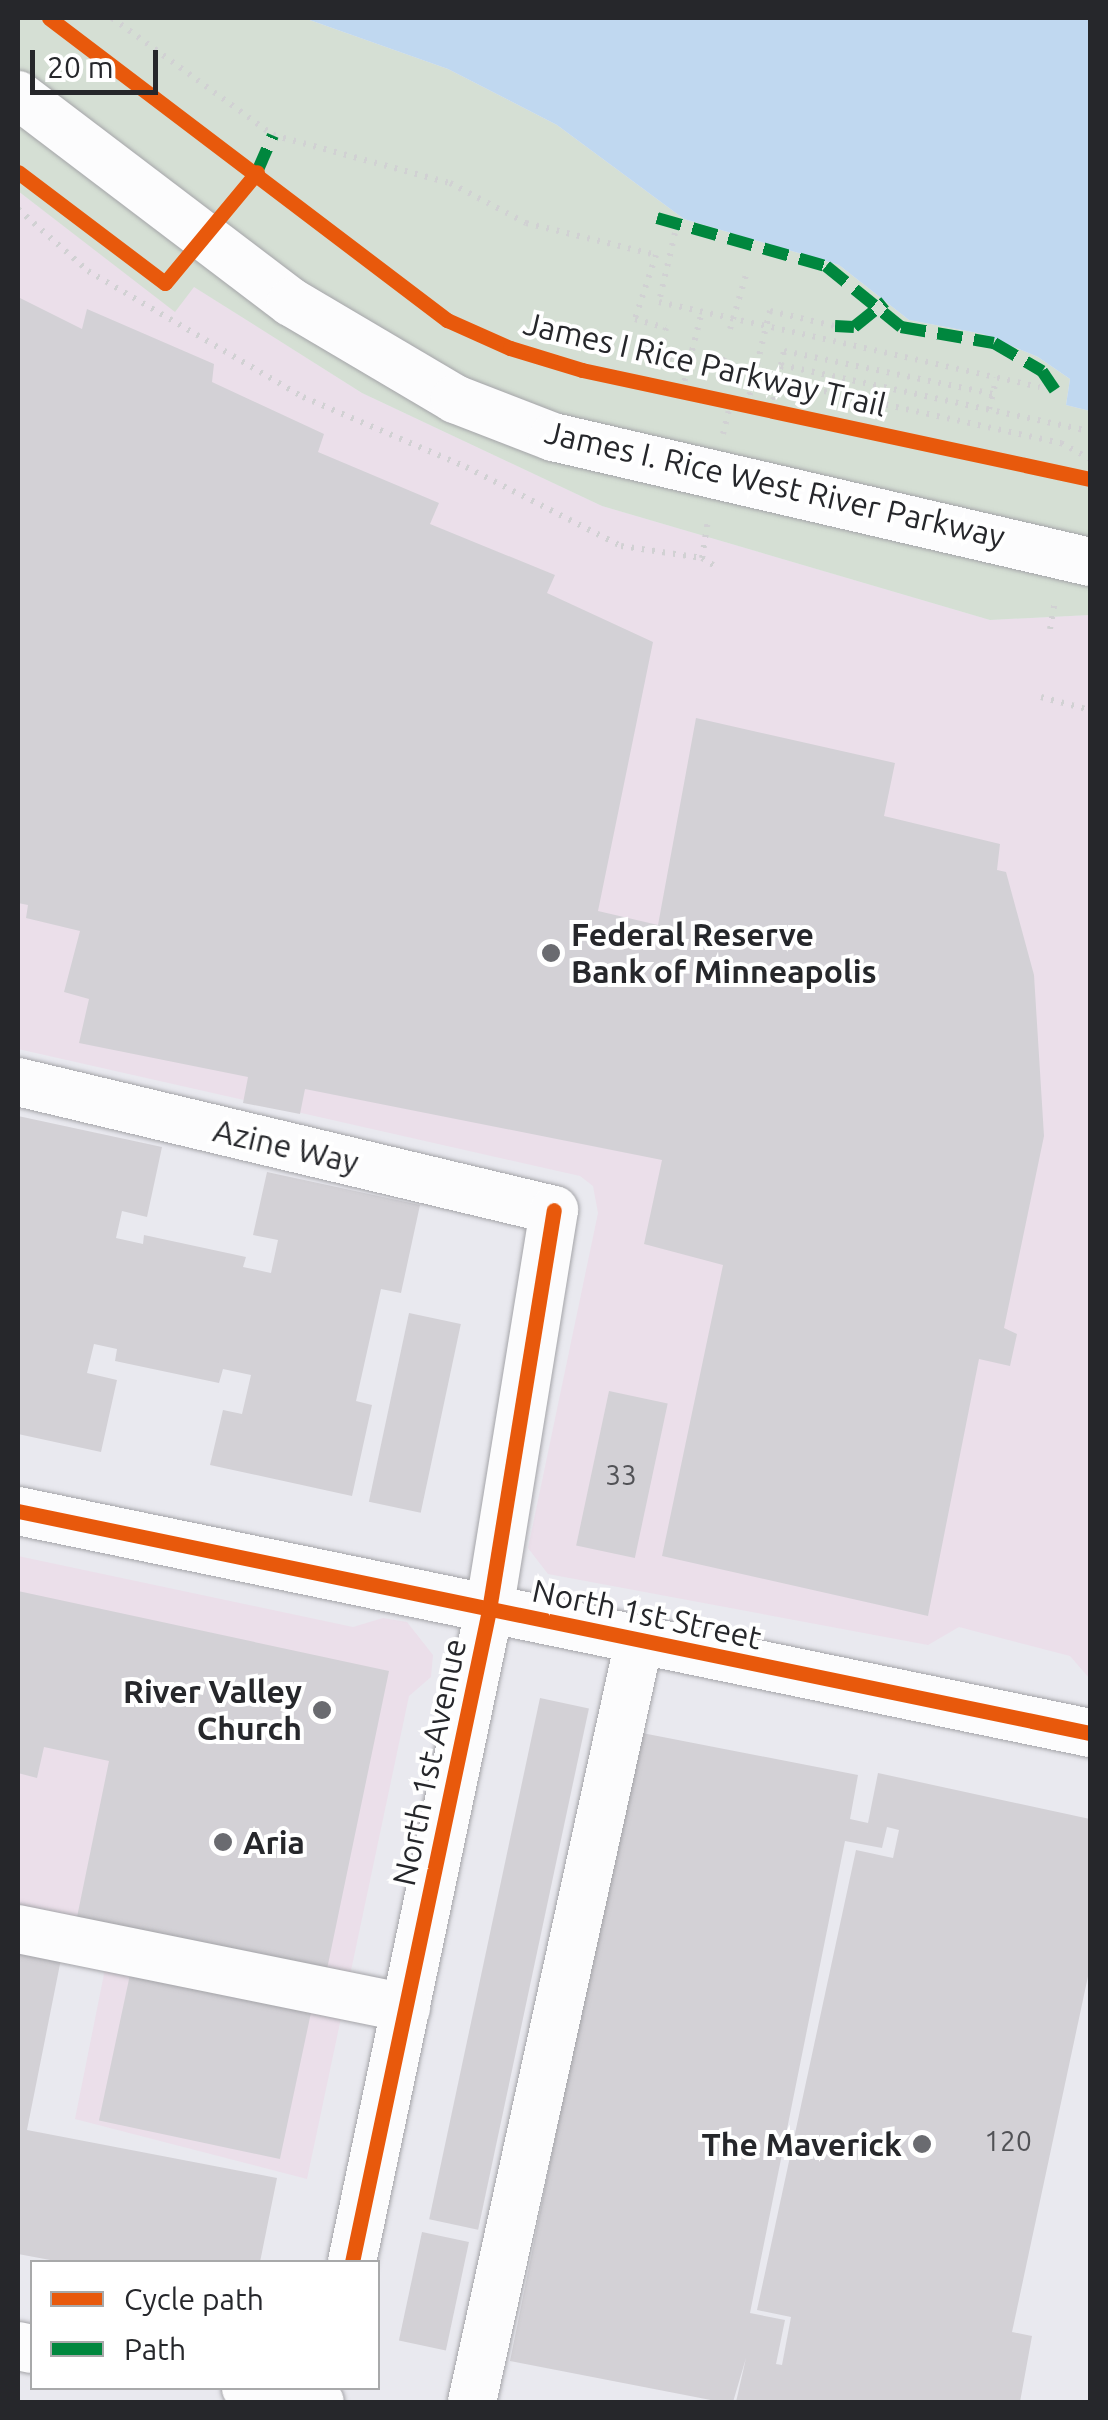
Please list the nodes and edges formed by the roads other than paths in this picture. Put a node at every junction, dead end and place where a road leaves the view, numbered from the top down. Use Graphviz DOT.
graph roads {
  1 [pos="18,95"];
  2 [pos="1090,562"];
  3 [pos="18,1082"];
  4 [pos="554,1210"];
  5 [pos="18,1511"];
  6 [pos="489,1610"];
  7 [pos="639,1641"];
  8 [pos="1090,1733"];
  9 [pos="18,1929"];
  10 [pos="406,2008"];
  11 [pos="352,2260"];
  12 [pos="257,2390"];
  13 [pos="322,2402"];
  14 [pos="472,2402"];
  1 -- 2 [label="street, James I. Rice West River Parkway"];
  3 -- 4 [label="street, Azine Way"];
  4 -- 6 [label="street, North 1st Avenue"];
  5 -- 6 [label="street, North 1st Street"];
  6 -- 7 [label="street, North 1st Street"];
  6 -- 10 [label="street, North 1st Avenue"];
  7 -- 8 [label="street, North 1st Street"];
  7 -- 14 [label="street"];
  9 -- 10 [label="street"];
  10 -- 11 [label="street, North 1st Avenue"];
  12 -- 13 [label="street"];
}
